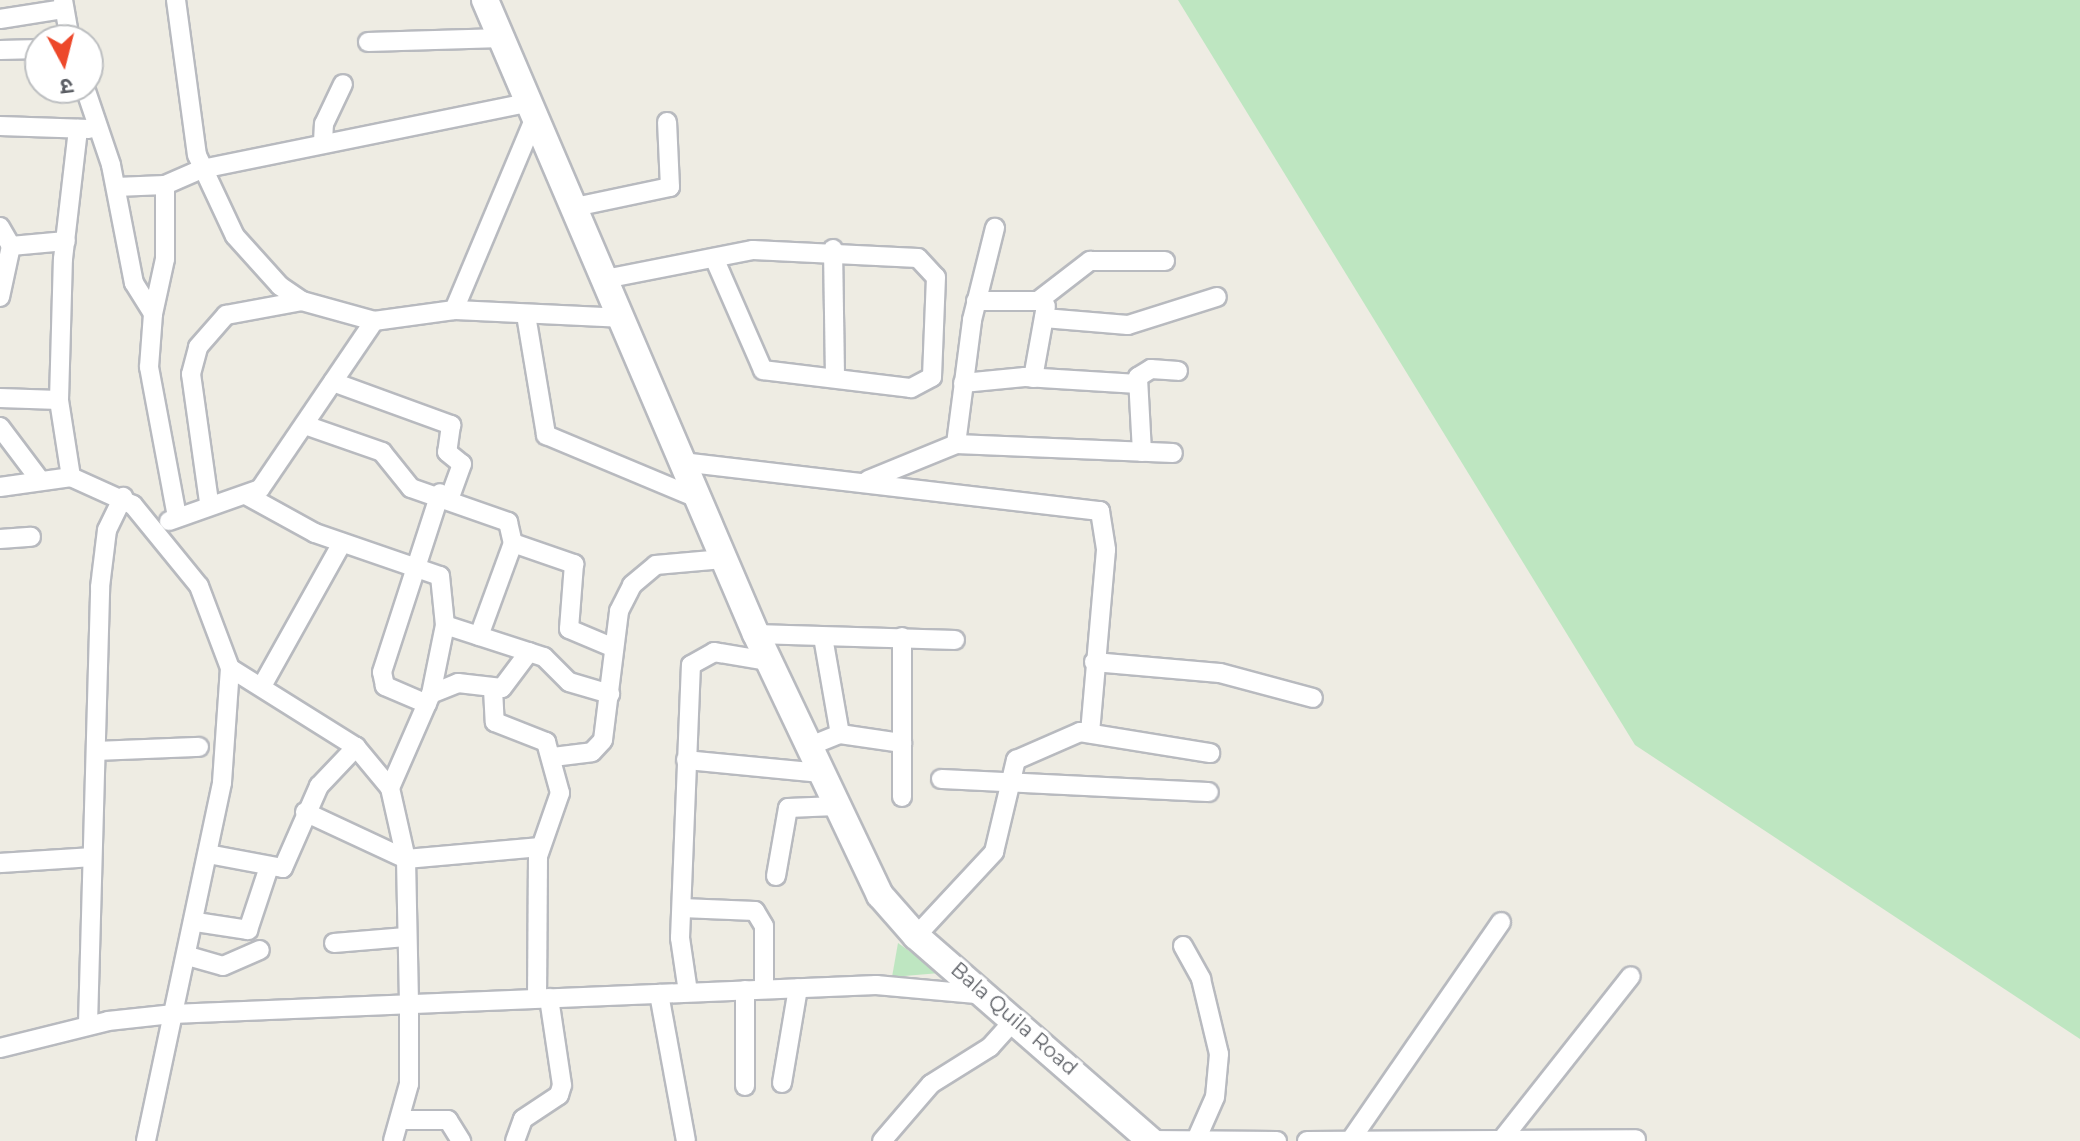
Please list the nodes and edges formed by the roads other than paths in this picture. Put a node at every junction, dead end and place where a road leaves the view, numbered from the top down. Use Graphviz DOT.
graph roads {
  1 [pos="176,0"];
  2 [pos="485,0"];
  3 [pos="64,4"];
  4 [pos="0,19"];
  5 [pos="67,24"];
  6 [pos="502,38"];
  7 [pos="368,42"];
  8 [pos="24,49"];
  9 [pos="0,50"];
  10 [pos="343,84"];
  11 [pos="90,104"];
  12 [pos="532,111"];
  13 [pos="667,122"];
  14 [pos="0,126"];
  15 [pos="78,129"];
  16 [pos="98,129"];
  17 [pos="323,142"];
  18 [pos="202,169"];
  19 [pos="165,185"];
  20 [pos="116,187"];
  21 [pos="575,207"];
  22 [pos="0,227"];
  23 [pos="995,228"];
  24 [pos="66,241"];
  25 [pos="11,246"];
  26 [pos="833,249"];
  27 [pos="714,258"];
  28 [pos="1165,261"];
  29 [pos="4,270"];
  30 [pos="605,279"];
  31 [pos="0,297"];
  32 [pos="1217,297"];
  33 [pos="1047,298"];
  34 [pos="302,301"];
  35 [pos="976,301"];
  36 [pos="454,310"];
  37 [pos="153,314"];
  38 [pos="526,315"];
  39 [pos="621,318"];
  40 [pos="1044,318"];
  41 [pos="374,321"];
  42 [pos="1178,371"];
  43 [pos="835,376"];
  44 [pos="1033,378"];
  45 [pos="333,382"];
  46 [pos="963,383"];
  47 [pos="1138,384"];
  48 [pos="0,398"];
  49 [pos="59,400"];
  50 [pos="305,425"];
  51 [pos="0,427"];
  52 [pos="956,444"];
  53 [pos="1142,452"];
  54 [pos="1173,453"];
  55 [pos="682,462"];
  56 [pos="71,477"];
  57 [pos="40,480"];
  58 [pos="868,480"];
  59 [pos="0,487"];
  60 [pos="246,495"];
  61 [pos="445,495"];
  62 [pos="123,497"];
  63 [pos="699,499"];
  64 [pos="209,502"];
  65 [pos="177,517"];
  66 [pos="156,528"];
  67 [pos="31,537"];
  68 [pos="0,539"];
  69 [pos="342,543"];
  70 [pos="513,543"];
  71 [pos="723,559"];
  72 [pos="416,569"];
  73 [pos="445,625"];
  74 [pos="756,634"];
  75 [pos="479,636"];
  76 [pos="823,637"];
  77 [pos="902,637"];
  78 [pos="955,640"];
  79 [pos="614,648"];
  80 [pos="529,652"];
  81 [pos="768,661"];
  82 [pos="1094,662"];
  83 [pos="230,668"];
  84 [pos="262,686"];
  85 [pos="493,689"];
  86 [pos="610,694"];
  87 [pos="1313,698"];
  88 [pos="429,699"];
  89 [pos="1090,733"];
  90 [pos="840,734"];
  91 [pos="902,743"];
  92 [pos="810,746"];
  93 [pos="199,747"];
  94 [pos="356,747"];
  95 [pos="98,751"];
  96 [pos="1210,753"];
  97 [pos="553,757"];
  98 [pos="686,760"];
  99 [pos="822,773"];
  100 [pos="941,779"];
  101 [pos="1005,783"];
  102 [pos="390,788"];
  103 [pos="1209,792"];
  104 [pos="902,797"];
  105 [pos="836,806"];
  106 [pos="305,812"];
  107 [pos="540,847"];
  108 [pos="208,854"];
  109 [pos="92,857"];
  110 [pos="406,859"];
  111 [pos="0,863"];
  112 [pos="269,867"];
  113 [pos="776,876"];
  114 [pos="682,908"];
  115 [pos="196,922"];
  116 [pos="1501,922"];
  117 [pos="916,936"];
  118 [pos="406,937"];
  119 [pos="334,943"];
  120 [pos="1183,946"];
  121 [pos="260,950"];
  122 [pos="188,956"];
  123 [pos="1631,976"];
  124 [pos="798,988"];
  125 [pos="755,990"];
  126 [pos="688,992"];
  127 [pos="659,994"];
  128 [pos="992,996"];
  129 [pos="543,998"];
  130 [pos="409,1002"];
  131 [pos="172,1014"];
  132 [pos="1015,1019"];
  133 [pos="88,1024"];
  134 [pos="0,1048"];
  135 [pos="782,1083"];
  136 [pos="745,1086"];
  137 [pos="401,1120"];
  138 [pos="1503,1138"];
  139 [pos="1636,1139"];
  140 [pos="1151,1140"];
  141 [pos="1196,1140"];
  142 [pos="146,1141"];
  143 [pos="393,1141"];
  144 [pos="461,1141"];
  145 [pos="515,1141"];
  146 [pos="686,1141"];
  147 [pos="882,1141"];
  148 [pos="1277,1141"];
  149 [pos="1307,1141"];
  150 [pos="1350,1141"];
  1 -- 18 [label="street"];
  2 -- 6 [label="street, Bala Quila Road"];
  3 -- 4 [label="street"];
  3 -- 5 [label="street"];
  6 -- 7 [label="street"];
  6 -- 12 [label="street, Bala Quila Road"];
  8 -- 9 [label="street"];
  10 -- 17 [label="street"];
  11 -- 16 [label="street"];
  12 -- 17 [label="street"];
  12 -- 21 [label="street, Bala Quila Road"];
  12 -- 36 [label="street"];
  13 -- 21 [label="street"];
  14 -- 15 [label="street"];
  15 -- 16 [label="street"];
  15 -- 24 [label="street"];
  16 -- 20 [label="street"];
  17 -- 18 [label="street"];
  18 -- 19 [label="street"];
  18 -- 34 [label="street"];
  19 -- 20 [label="street"];
  19 -- 37 [label="street"];
  20 -- 37 [label="street"];
  21 -- 30 [label="street, Bala Quila Road"];
  22 -- 25 [label="street"];
  23 -- 35 [label="street"];
  24 -- 25 [label="street"];
  24 -- 49 [label="street"];
  25 -- 29 [label="street"];
  26 -- 27 [label="street"];
  26 -- 43 [label="street"];
  26 -- 43 [label="street"];
  27 -- 30 [label="street"];
  27 -- 43 [label="street"];
  28 -- 33 [label="street"];
  29 -- 31 [label="street"];
  30 -- 39 [label="street, Bala Quila Road"];
  32 -- 40 [label="street"];
  33 -- 35 [label="street"];
  33 -- 40 [label="street"];
  34 -- 41 [label="street"];
  34 -- 64 [label="street"];
  35 -- 46 [label="street"];
  36 -- 38 [label="street"];
  36 -- 41 [label="street"];
  37 -- 65 [label="street"];
  38 -- 39 [label="street"];
  38 -- 63 [label="street"];
  39 -- 55 [label="street, Bala Quila Road"];
  40 -- 44 [label="street"];
  41 -- 45 [label="street"];
  42 -- 47 [label="street"];
  44 -- 46 [label="street"];
  44 -- 47 [label="street"];
  45 -- 50 [label="street"];
  45 -- 61 [label="street"];
  46 -- 52 [label="street"];
  47 -- 53 [label="street"];
  48 -- 49 [label="street"];
  49 -- 56 [label="street"];
  50 -- 60 [label="street"];
  50 -- 61 [label="street"];
  51 -- 57 [label="street"];
  52 -- 53 [label="street"];
  52 -- 58 [label="street"];
  53 -- 54 [label="street"];
  55 -- 58 [label="street"];
  55 -- 63 [label="street, Bala Quila Road"];
  56 -- 57 [label="street"];
  56 -- 62 [label="street"];
  57 -- 59 [label="street"];
  58 -- 82 [label="street"];
  60 -- 64 [label="street"];
  60 -- 69 [label="street"];
  61 -- 70 [label="street"];
  61 -- 72 [label="street"];
  62 -- 66 [label="street"];
  62 -- 95 [label="street"];
  63 -- 71 [label="street, Bala Quila Road"];
  64 -- 65 [label="street"];
  65 -- 66 [label="street"];
  66 -- 83 [label="street"];
  67 -- 68 [label="street"];
  69 -- 72 [label="street"];
  69 -- 84 [label="street"];
  70 -- 75 [label="street"];
  70 -- 79 [label="street"];
  71 -- 74 [label="street, Bala Quila Road"];
  71 -- 79 [label="street"];
  72 -- 73 [label="street"];
  72 -- 88 [label="street"];
  73 -- 75 [label="street"];
  73 -- 88 [label="street"];
  74 -- 76 [label="street"];
  74 -- 81 [label="street, Bala Quila Road"];
  75 -- 80 [label="street"];
  76 -- 77 [label="street"];
  76 -- 90 [label="street"];
  77 -- 78 [label="street"];
  77 -- 91 [label="street"];
  79 -- 86 [label="street"];
  80 -- 85 [label="street"];
  80 -- 86 [label="street"];
  81 -- 92 [label="street, Bala Quila Road"];
  81 -- 98 [label="street"];
  82 -- 87 [label="street"];
  82 -- 89 [label="street"];
  83 -- 84 [label="street"];
  83 -- 108 [label="street"];
  84 -- 94 [label="street"];
  85 -- 88 [label="street"];
  85 -- 97 [label="street"];
  86 -- 97 [label="street"];
  88 -- 102 [label="street"];
  89 -- 96 [label="street"];
  89 -- 101 [label="street"];
  90 -- 91 [label="street"];
  90 -- 92 [label="street"];
  91 -- 104 [label="street"];
  92 -- 99 [label="street, Bala Quila Road"];
  93 -- 95 [label="street"];
  94 -- 102 [label="street"];
  94 -- 106 [label="street"];
  95 -- 109 [label="street"];
  97 -- 107 [label="street"];
  98 -- 99 [label="street"];
  98 -- 114 [label="street"];
  99 -- 105 [label="street, Bala Quila Road"];
  100 -- 101 [label="street"];
  101 -- 103 [label="street"];
  101 -- 117 [label="street"];
  102 -- 110 [label="street"];
  105 -- 113 [label="street"];
  105 -- 117 [label="street, Bala Quila Road"];
  106 -- 110 [label="street"];
  106 -- 112 [label="street"];
  107 -- 110 [label="street"];
  107 -- 129 [label="street"];
  108 -- 112 [label="street"];
  108 -- 115 [label="street"];
  109 -- 111 [label="street"];
  109 -- 133 [label="street"];
  110 -- 118 [label="street"];
  112 -- 115 [label="street"];
  114 -- 125 [label="street"];
  114 -- 126 [label="street"];
  115 -- 122 [label="street"];
  116 -- 150 [label="street"];
  117 -- 128 [label="street, Bala Quila Road"];
  118 -- 119 [label="street"];
  118 -- 130 [label="street"];
  120 -- 141 [label="street"];
  121 -- 122 [label="street"];
  122 -- 131 [label="street"];
  123 -- 138 [label="street"];
  124 -- 125 [label="street"];
  124 -- 128 [label="street"];
  124 -- 135 [label="street"];
  125 -- 126 [label="street"];
  125 -- 136 [label="street"];
  126 -- 127 [label="street"];
  127 -- 129 [label="street"];
  127 -- 146 [label="street"];
  128 -- 132 [label="street, Bala Quila Road"];
  129 -- 130 [label="street"];
  129 -- 145 [label="street"];
  130 -- 131 [label="street"];
  130 -- 137 [label="street"];
  131 -- 133 [label="street"];
  131 -- 142 [label="street"];
  132 -- 140 [label="street, Bala Quila Road"];
  132 -- 147 [label="street"];
  133 -- 134 [label="street"];
  137 -- 143 [label="street"];
  137 -- 144 [label="street"];
  138 -- 139 [label="street"];
  138 -- 150 [label="street"];
  140 -- 141 [label="street"];
  141 -- 148 [label="street"];
  149 -- 150 [label="street"];
}
